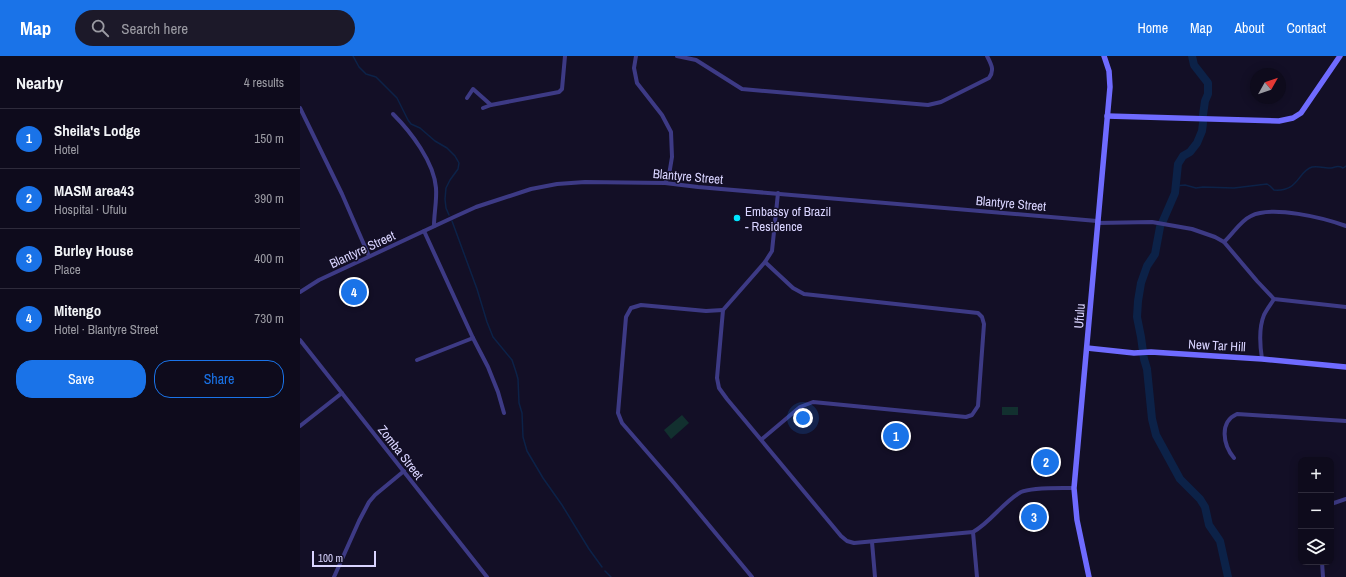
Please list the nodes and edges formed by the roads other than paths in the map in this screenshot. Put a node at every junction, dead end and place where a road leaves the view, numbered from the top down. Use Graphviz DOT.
graph roads {
  1 [pos="565,56"];
  2 [pos="636,56"];
  3 [pos="677,56"];
  4 [pos="987,56"];
  5 [pos="1104,56"];
  6 [pos="1340,56"];
  7 [pos="469,86"];
  8 [pos="473,89"];
  9 [pos="467,98"];
  10 [pos="490,105"];
  11 [pos="300,108"];
  12 [pos="483,108"];
  13 [pos="393,114"];
  14 [pos="1107,116"];
  15 [pos="665,182"];
  16 [pos="778,193"];
  17 [pos="1097,222"];
  18 [pos="434,226"];
  19 [pos="1346,226"];
  20 [pos="424,230"];
  21 [pos="1224,242"];
  22 [pos="369,256"];
  23 [pos="765,262"];
  24 [pos="300,292"];
  25 [pos="1274,299"];
  26 [pos="1346,307"];
  27 [pos="723,310"];
  28 [pos="473,338"];
  29 [pos="300,340"];
  30 [pos="1087,348"];
  31 [pos="1262,359"];
  32 [pos="417,360"];
  33 [pos="1346,368"];
  34 [pos="342,393"];
  35 [pos="504,413"];
  36 [pos="1346,421"];
  37 [pos="300,426"];
  38 [pos="762,439"];
  39 [pos="1234,458"];
  40 [pos="404,471"];
  41 [pos="1074,488"];
  42 [pos="1346,499"];
  43 [pos="1334,503"];
  44 [pos="973,532"];
  45 [pos="872,542"];
  46 [pos="1322,565"];
  47 [pos="334,577"];
  48 [pos="487,577"];
  49 [pos="752,577"];
  50 [pos="875,577"];
  51 [pos="977,577"];
  52 [pos="1088,577"];
  53 [pos="1323,577"];
  1 -- 10 [label="street"];
  2 -- 15 [label="street"];
  3 -- 4 [label="street"];
  5 -- 14 [label="street, Ufulu"];
  6 -- 14 [label="street"];
  7 -- 8 [label="street"];
  8 -- 9 [label="street"];
  8 -- 10 [label="street"];
  10 -- 12 [label="street"];
  11 -- 22 [label="street"];
  13 -- 18 [label="street"];
  14 -- 17 [label="street, Ufulu"];
  15 -- 16 [label="street, Blantyre Street"];
  15 -- 18 [label="street, Blantyre Street"];
  16 -- 17 [label="street, Blantyre Street"];
  16 -- 23 [label="street"];
  17 -- 21 [label="street, Blantyre Street"];
  17 -- 30 [label="street, Ufulu"];
  18 -- 20 [label="street, Blantyre Street"];
  19 -- 21 [label="street"];
  20 -- 22 [label="street, Blantyre Street"];
  20 -- 28 [label="street"];
  21 -- 25 [label="street"];
  22 -- 24 [label="street, Blantyre Street"];
  23 -- 27 [label="street"];
  23 -- 38 [label="street"];
  25 -- 26 [label="street"];
  25 -- 31 [label="street"];
  27 -- 38 [label="street"];
  27 -- 49 [label="street"];
  28 -- 32 [label="street"];
  28 -- 35 [label="street"];
  29 -- 34 [label="street, Zomba Street"];
  30 -- 31 [label="street, New Tar Hill"];
  30 -- 41 [label="street, Ufulu"];
  31 -- 33 [label="street, New Tar Hill"];
  34 -- 37 [label="street"];
  34 -- 40 [label="street, Zomba Street"];
  36 -- 39 [label="street"];
  38 -- 45 [label="street"];
  40 -- 47 [label="street"];
  40 -- 48 [label="street, Zomba Street"];
  41 -- 44 [label="street"];
  41 -- 52 [label="street, Ufulu"];
  42 -- 43 [label="street"];
  44 -- 45 [label="street"];
  44 -- 51 [label="street"];
  45 -- 50 [label="street"];
  46 -- 53 [label="street"];
}
